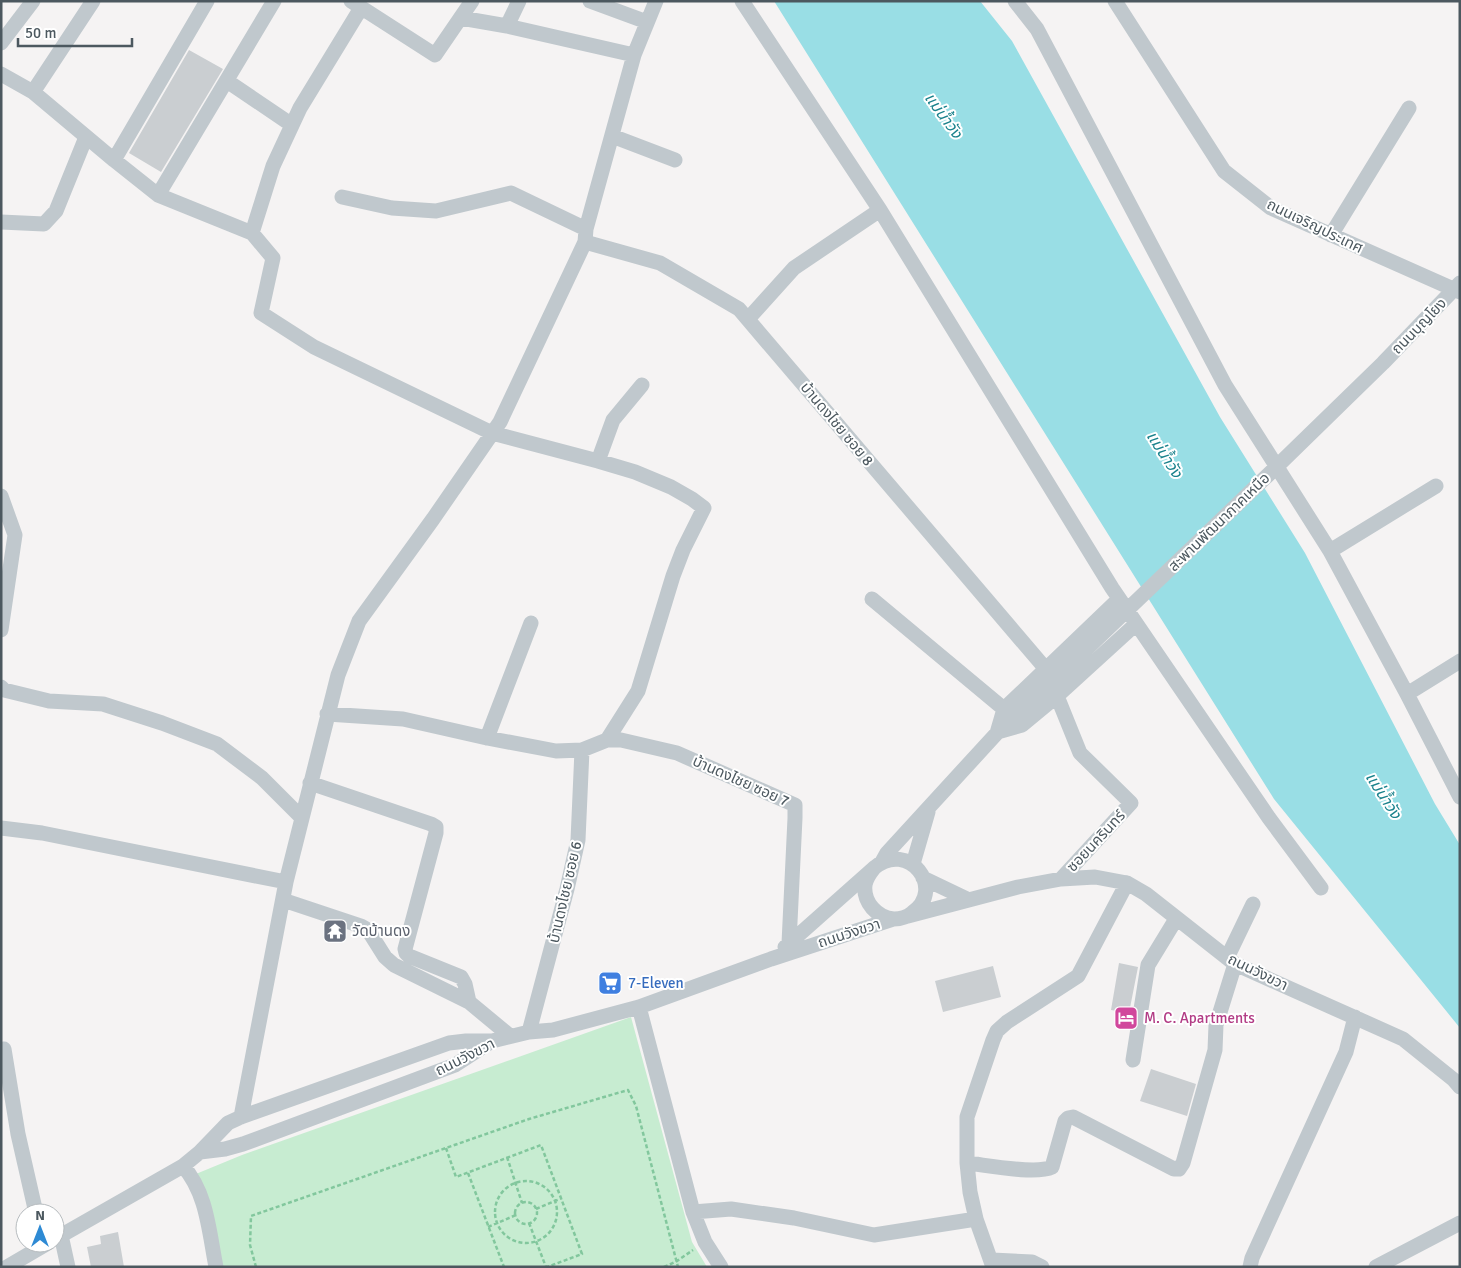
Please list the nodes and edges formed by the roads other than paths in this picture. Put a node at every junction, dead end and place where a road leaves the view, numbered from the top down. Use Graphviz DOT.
graph roads {
  1 [pos="33,1"];
  2 [pos="93,1"];
  3 [pos="207,1"];
  4 [pos="274,1"];
  5 [pos="472,1"];
  6 [pos="519,1"];
  7 [pos="590,1"];
  8 [pos="656,1"];
  9 [pos="742,1"];
  10 [pos="1015,1"];
  11 [pos="1115,1"];
  12 [pos="356,5"];
  13 [pos="461,18"];
  14 [pos="647,22"];
  15 [pos="506,26"];
  16 [pos="1,43"];
  17 [pos="634,55"];
  18 [pos="1,74"];
  19 [pos="227,80"];
  20 [pos="33,92"];
  21 [pos="1409,108"];
  22 [pos="292,126"];
  23 [pos="612,136"];
  24 [pos="86,137"];
  25 [pos="114,160"];
  26 [pos="675,160"];
  27 [pos="158,195"];
  28 [pos="342,197"];
  29 [pos="880,210"];
  30 [pos="1,222"];
  31 [pos="252,233"];
  32 [pos="1331,235"];
  33 [pos="586,236"];
  34 [pos="1458,288"];
  35 [pos="748,319"];
  36 [pos="1383,363"];
  37 [pos="642,385"];
  38 [pos="492,434"];
  39 [pos="598,461"];
  40 [pos="1436,486"];
  41 [pos="1,496"];
  42 [pos="1330,551"];
  43 [pos="872,598"];
  44 [pos="1119,599"];
  45 [pos="531,623"];
  46 [pos="1136,624"];
  47 [pos="1,630"];
  48 [pos="1460,661"];
  49 [pos="1050,674"];
  50 [pos="1,688"];
  51 [pos="1407,694"];
  52 [pos="1057,696"];
  53 [pos="1004,708"];
  54 [pos="327,714"];
  55 [pos="997,733"];
  56 [pos="487,738"];
  57 [pos="607,740"];
  58 [pos="582,750"];
  59 [pos="310,783"];
  60 [pos="1460,797"];
  61 [pos="929,808"];
  62 [pos="302,818"];
  63 [pos="1,828"];
  64 [pos="878,864"];
  65 [pos="913,864"];
  66 [pos="923,878"];
  67 [pos="1061,879"];
  68 [pos="286,882"];
  69 [pos="1127,883"];
  70 [pos="1322,888"];
  71 [pos="283,900"];
  72 [pos="970,900"];
  73 [pos="1253,904"];
  74 [pos="900,918"];
  75 [pos="1176,919"];
  76 [pos="789,943"];
  77 [pos="772,959"];
  78 [pos="1231,961"];
  79 [pos="469,1002"];
  80 [pos="638,1007"];
  81 [pos="1355,1017"];
  82 [pos="529,1032"];
  83 [pos="510,1036"];
  84 [pos="492,1041"];
  85 [pos="4,1049"];
  86 [pos="1133,1060"];
  87 [pos="1460,1087"];
  88 [pos="241,1117"];
  89 [pos="200,1152"];
  90 [pos="967,1163"];
  91 [pos="183,1166"];
  92 [pos="34,1203"];
  93 [pos="693,1212"];
  94 [pos="976,1219"];
  95 [pos="1460,1223"];
  96 [pos="65,1233"];
  97 [pos="30,1253"];
  98 [pos="58,1253"];
  99 [pos="992,1264"];
  100 [pos="7,1267"];
  101 [pos="68,1267"];
  102 [pos="216,1267"];
  103 [pos="721,1267"];
  104 [pos="1042,1267"];
  105 [pos="1250,1267"];
  106 [pos="1376,1267"];
  1 -- 16 [label="street"];
  2 -- 20 [label="street"];
  3 -- 25 [label="street"];
  4 -- 19 [label="street"];
  5 -- 13 [label="street"];
  6 -- 15 [label="street"];
  7 -- 14 [label="street"];
  8 -- 14 [label="street"];
  9 -- 29 [label="street"];
  10 -- 42 [label="street"];
  11 -- 32 [label="street, ถนนเจริญประเทศ"];
  12 -- 13 [label="street"];
  12 -- 22 [label="street"];
  13 -- 15 [label="street"];
  14 -- 17 [label="street"];
  15 -- 17 [label="street"];
  17 -- 23 [label="street"];
  18 -- 20 [label="street"];
  19 -- 22 [label="street"];
  19 -- 27 [label="street"];
  20 -- 24 [label="street"];
  21 -- 32 [label="street"];
  22 -- 31 [label="street"];
  23 -- 26 [label="street"];
  23 -- 33 [label="street"];
  24 -- 25 [label="street"];
  24 -- 30 [label="street"];
  25 -- 27 [label="street"];
  27 -- 31 [label="street"];
  28 -- 33 [label="street, บ้านดงไชย ซอย 8"];
  29 -- 35 [label="street"];
  29 -- 44 [label="street"];
  31 -- 38 [label="street"];
  32 -- 34 [label="street, ถนนเจริญประเทศ"];
  33 -- 35 [label="street, บ้านดงไชย ซอย 8"];
  33 -- 38 [label="street"];
  34 -- 36 [label="street, ถนนบุญโยง"];
  35 -- 49 [label="street, บ้านดงไชย ซอย 8"];
  36 -- 49 [label="street, สะพานพัฒนาภาคเหนือ"];
  37 -- 39 [label="street"];
  38 -- 39 [label="street"];
  38 -- 54 [label="street"];
  39 -- 57 [label="street"];
  40 -- 42 [label="street"];
  41 -- 47 [label="street"];
  42 -- 51 [label="street"];
  43 -- 53 [label="street"];
  44 -- 46 [label="street"];
  44 -- 49 [label="street"];
  45 -- 56 [label="street"];
  46 -- 52 [label="street"];
  46 -- 70 [label="street"];
  48 -- 51 [label="street"];
  49 -- 53 [label="street"];
  49 -- 55 [label="street"];
  50 -- 62 [label="street"];
  51 -- 60 [label="street"];
  52 -- 55 [label="street"];
  52 -- 67 [label="street, ซอยนครินทร์"];
  53 -- 55 [label="street"];
  54 -- 56 [label="street, บ้านดงไชย ซอย 7"];
  54 -- 59 [label="street"];
  55 -- 61 [label="street"];
  56 -- 58 [label="street, บ้านดงไชย ซอย 7"];
  57 -- 58 [label="street, บ้านดงไชย ซอย 7"];
  57 -- 76 [label="street, บ้านดงไชย ซอย 7"];
  58 -- 82 [label="street, บ้านดงไชย ซอย 6"];
  59 -- 62 [label="street"];
  59 -- 79 [label="street"];
  61 -- 64 [label="street"];
  61 -- 65 [label="street"];
  62 -- 68 [label="street"];
  63 -- 68 [label="street"];
  64 -- 65 [label="street"];
  64 -- 74 [label="street"];
  64 -- 76 [label="street"];
  65 -- 66 [label="street"];
  66 -- 72 [label="street"];
  66 -- 74 [label="street"];
  67 -- 69 [label="street, ถนนวังขวา"];
  67 -- 72 [label="street, ถนนวังขวา"];
  68 -- 71 [label="street"];
  69 -- 75 [label="street, ถนนวังขวา"];
  69 -- 90 [label="street"];
  71 -- 79 [label="street"];
  71 -- 88 [label="street"];
  72 -- 74 [label="street, ถนนวังขวา"];
  73 -- 78 [label="street"];
  74 -- 77 [label="street, ถนนวังขวา"];
  75 -- 78 [label="street, ถนนวังขวา"];
  75 -- 86 [label="street"];
  76 -- 77 [label="street"];
  77 -- 80 [label="street, ถนนวังขวา"];
  78 -- 81 [label="street, ถนนวังขวา"];
  78 -- 90 [label="street"];
  79 -- 83 [label="street"];
  80 -- 82 [label="street, ถนนวังขวา"];
  80 -- 93 [label="street"];
  81 -- 87 [label="street, ถนนวังขวา"];
  81 -- 105 [label="street"];
  82 -- 83 [label="street, ถนนวังขวา"];
  83 -- 84 [label="street, ถนนวังขวา"];
  84 -- 88 [label="street"];
  84 -- 89 [label="street, ถนนวังขวา"];
  85 -- 92 [label="street"];
  88 -- 89 [label="street"];
  89 -- 91 [label="street"];
  90 -- 94 [label="street"];
  91 -- 96 [label="street"];
  91 -- 102 [label="street"];
  93 -- 94 [label="street"];
  93 -- 103 [label="street"];
  94 -- 99 [label="street"];
  95 -- 106 [label="street"];
  97 -- 100 [label="street"];
  98 -- 101 [label="street"];
  99 -- 104 [label="street"];
}
